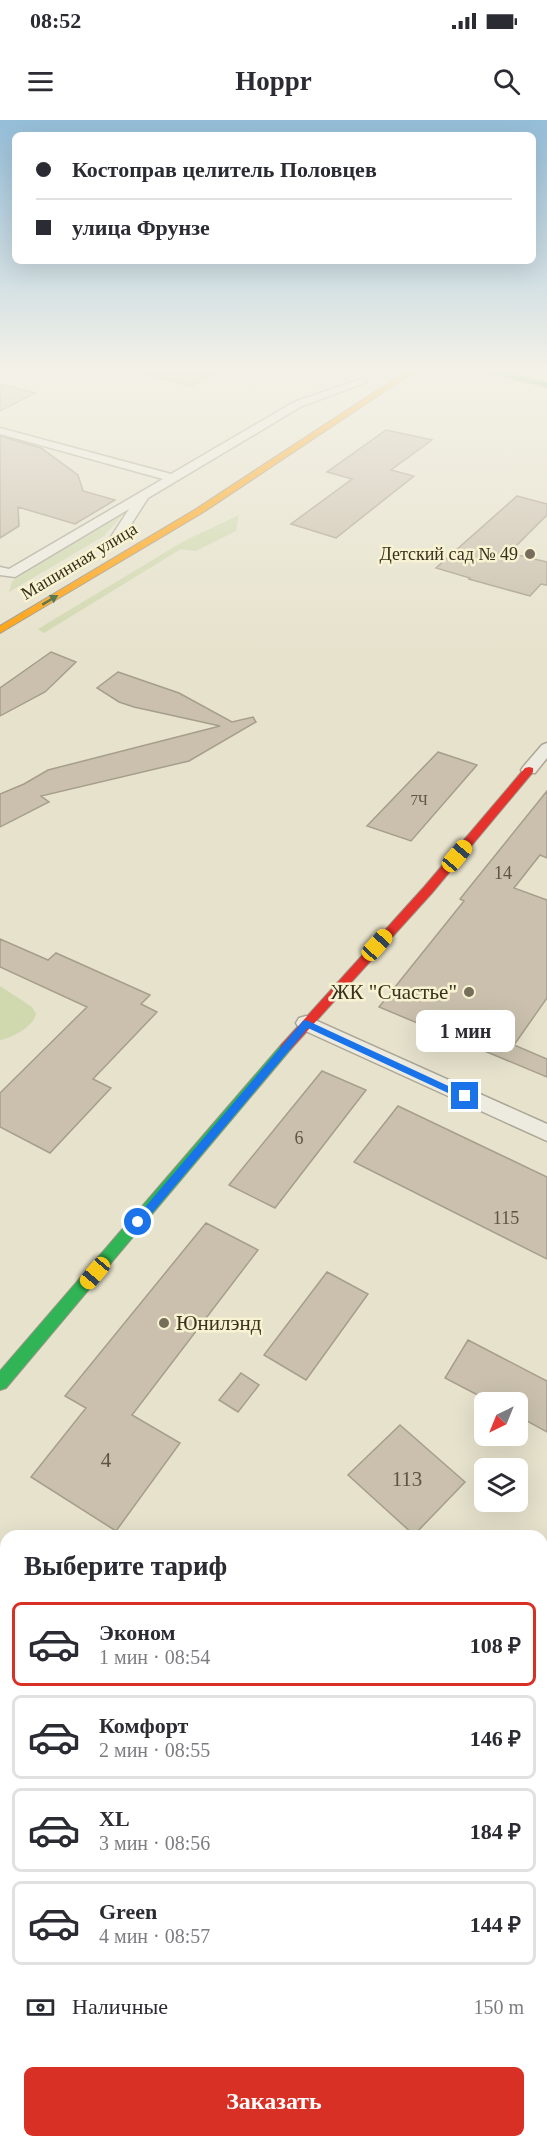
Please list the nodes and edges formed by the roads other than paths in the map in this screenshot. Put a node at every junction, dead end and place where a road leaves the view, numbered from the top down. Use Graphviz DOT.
graph roads {
  1 [pos="112,462"];
  2 [pos="200,462"];
  3 [pos="274,462"];
  4 [pos="172,478"];
  5 [pos="144,495"];
  6 [pos="146,521"];
  7 [pos="110,542"];
  8 [pos="0,571"];
  9 [pos="0,630"];
  10 [pos="545,750"];
  11 [pos="530,770"];
  12 [pos="306,1023"];
  13 [pos="547,1133"];
  14 [pos="0,1383"];
  1 -- 4 [label="street"];
  2 -- 4 [label="street"];
  9 -- 3 [label="main road, Машинная улица, one-way"];
  4 -- 5 [label="street"];
  5 -- 7 [label="street"];
  5 -- 8 [label="street"];
  6 -- 7 [label="main road, Машинная улица"];
  10 -- 11 [label="street"];
  11 -- 12 [label="main road"];
  12 -- 13 [label="street"];
  12 -- 14 [label="main road"];
}
